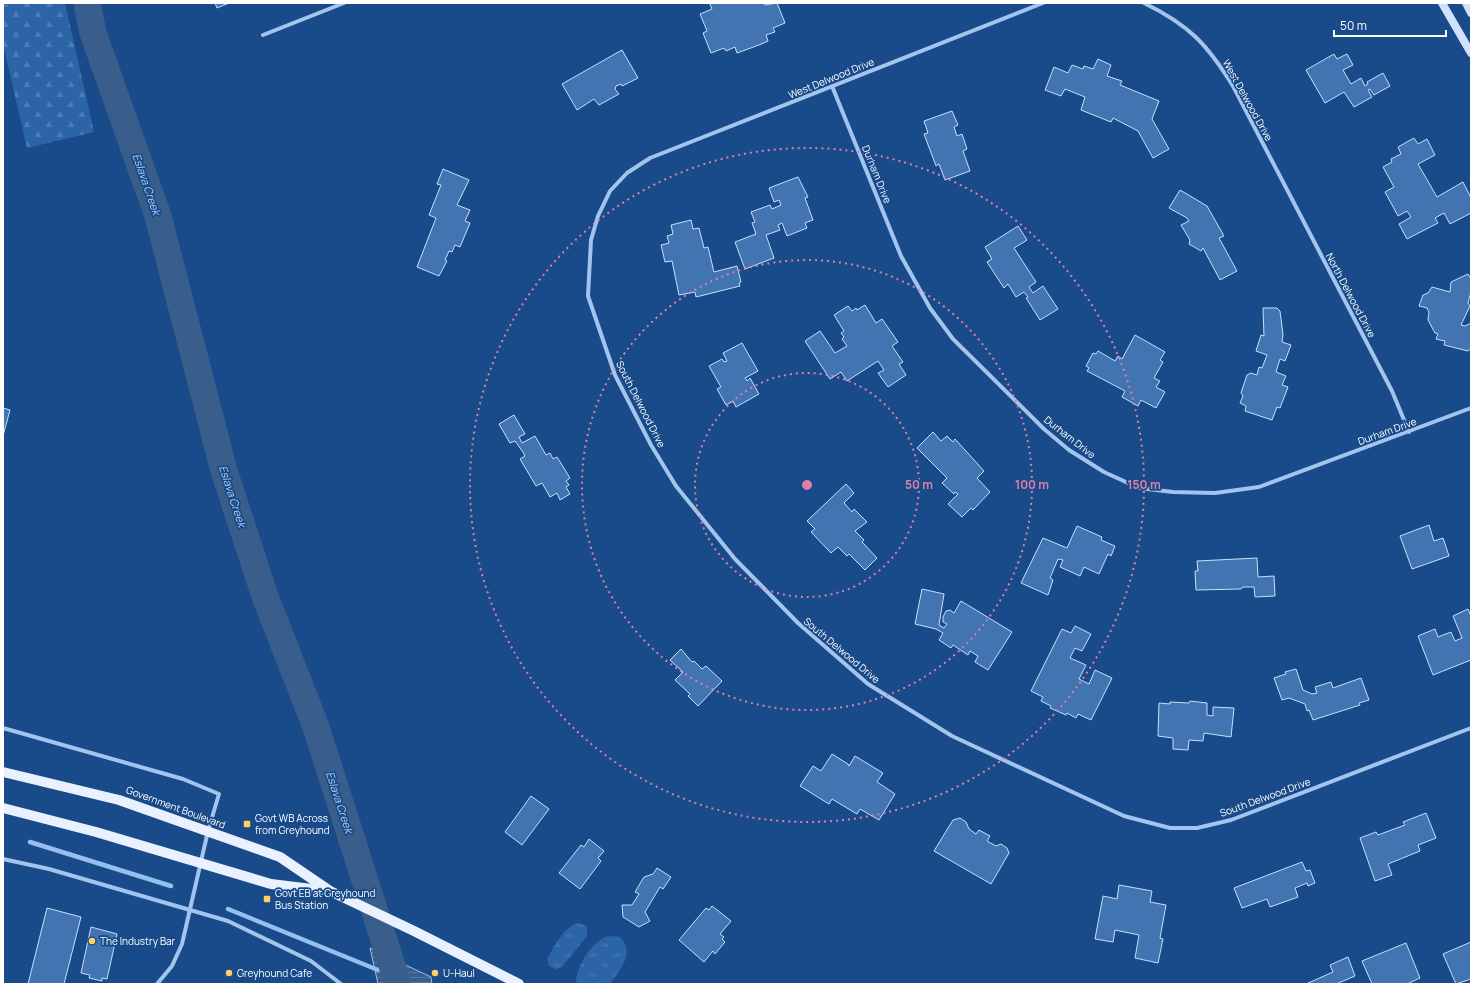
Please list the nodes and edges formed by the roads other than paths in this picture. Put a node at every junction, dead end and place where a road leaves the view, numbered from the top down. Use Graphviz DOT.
graph roads {
  1 [pos="344,3"];
  2 [pos="1043,3"];
  3 [pos="1144,3"];
  4 [pos="1442,3"];
  5 [pos="1466,3"];
  6 [pos="1471,13"];
  7 [pos="263,35"];
  8 [pos="1471,53"];
  9 [pos="832,86"];
  10 [pos="1276,168"];
  11 [pos="627,173"];
  12 [pos="1471,408"];
  13 [pos="1409,432"];
  14 [pos="3,728"];
  15 [pos="1471,728"];
  16 [pos="3,772"];
  17 [pos="3,808"];
  18 [pos="208,831"];
  19 [pos="3,859"];
  20 [pos="200,863"];
  21 [pos="330,891"];
  22 [pos="190,910"];
  23 [pos="157,984"];
  24 [pos="341,984"];
  25 [pos="519,984"];
  1 -- 7 [label="street"];
  2 -- 9 [label="street, West Delwood Drive"];
  3 -- 10 [label="street, West Delwood Drive"];
  4 -- 8 [label="main road"];
  5 -- 6 [label="main road"];
  9 -- 11 [label="street, West Delwood Drive"];
  9 -- 13 [label="street, Durham Drive"];
  10 -- 13 [label="street, North Delwood Drive"];
  11 -- 15 [label="street, South Delwood Drive"];
  12 -- 13 [label="street, Durham Drive"];
  14 -- 18 [label="street"];
  16 -- 18 [label="main road, Government Boulevard"];
  17 -- 20 [label="main road, Government Boulevard"];
  18 -- 20 [label="street"];
  18 -- 21 [label="main road, Government Boulevard"];
  19 -- 22 [label="street"];
  20 -- 21 [label="main road, Government Boulevard"];
  20 -- 22 [label="street"];
  21 -- 25 [label="main road, Government Boulevard"];
  22 -- 23 [label="street"];
  22 -- 24 [label="street"];
}
